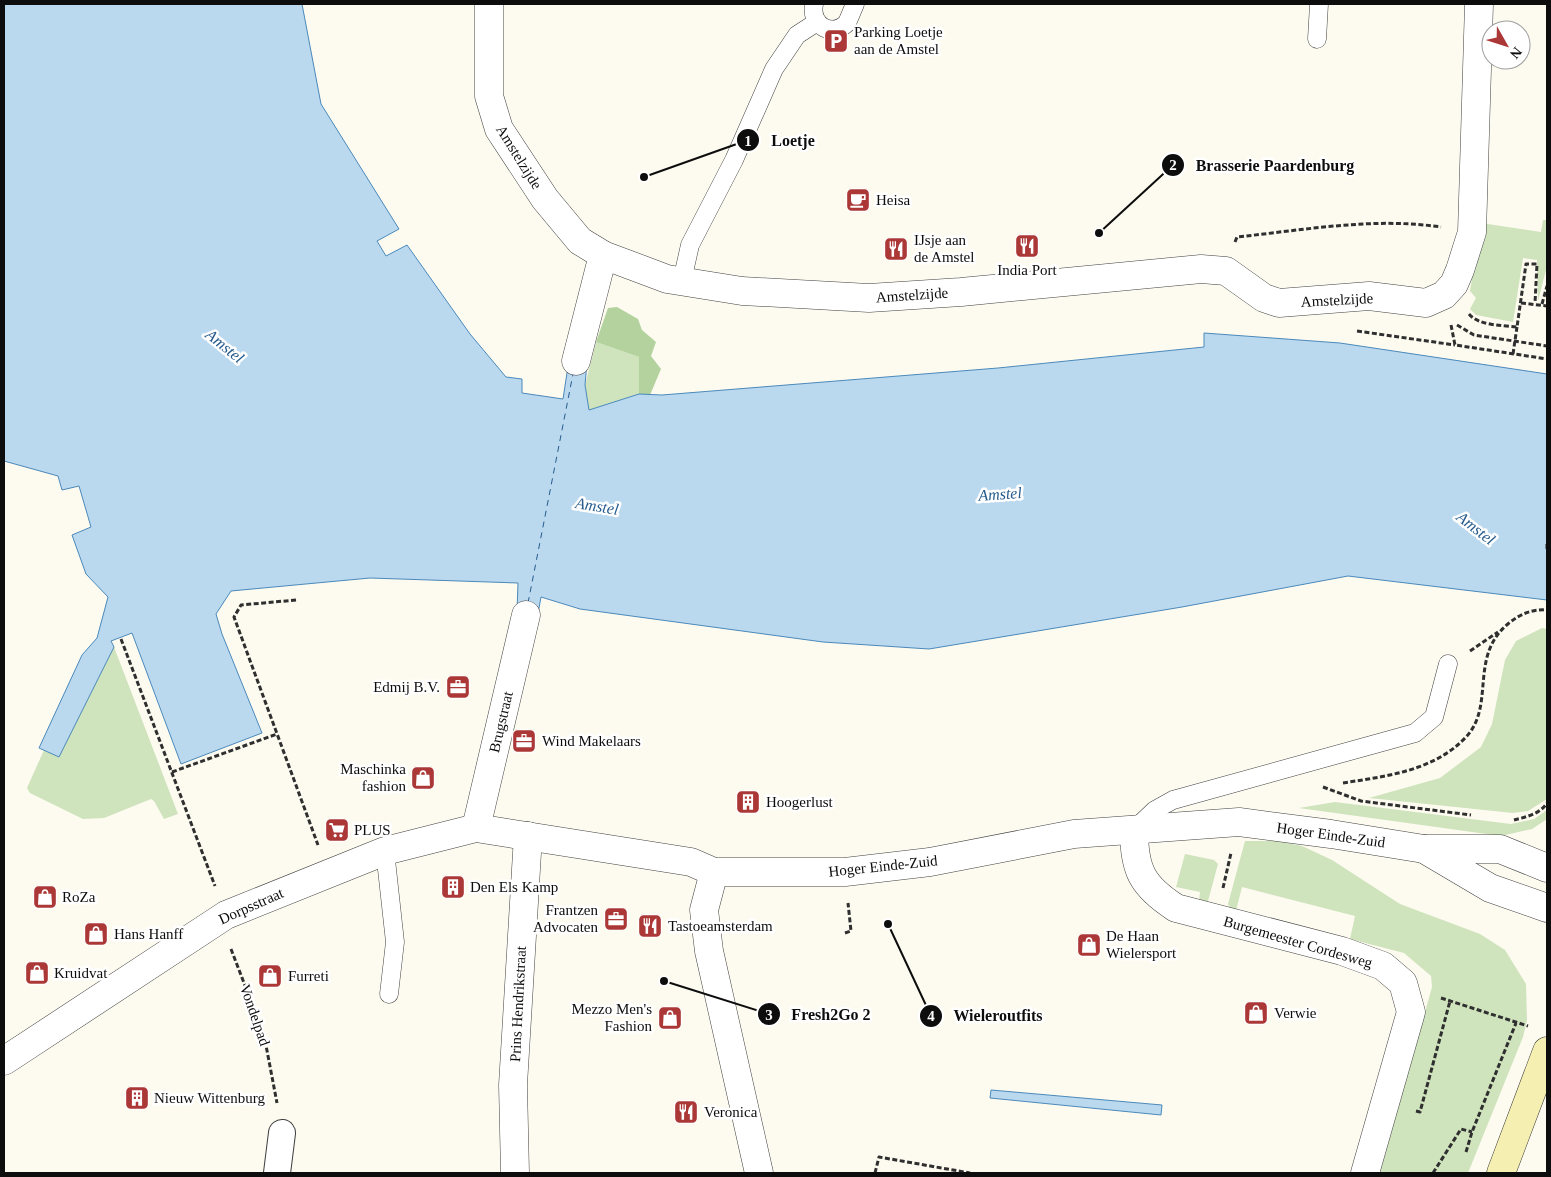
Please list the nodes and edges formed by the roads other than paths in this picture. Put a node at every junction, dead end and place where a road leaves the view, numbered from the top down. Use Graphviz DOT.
graph roads {
  1 [pos="489,4"];
  2 [pos="814,4"];
  3 [pos="855,4"];
  4 [pos="1319,4"];
  5 [pos="1479,4"];
  6 [pos="817,22"];
  7 [pos="1317,39"];
  8 [pos="603,255"];
  9 [pos="682,281"];
  10 [pos="576,361"];
  11 [pos="526,615"];
  12 [pos="1448,664"];
  13 [pos="476,828"];
  14 [pos="1134,830"];
  15 [pos="528,836"];
  16 [pos="1424,849"];
  17 [pos="384,851"];
  18 [pos="1547,868"];
  19 [pos="714,872"];
  20 [pos="1547,908"];
  21 [pos="389,994"];
  22 [pos="1547,1051"];
  23 [pos="4,1061"];
  24 [pos="282,1133"];
  25 [pos="277,1173"];
  26 [pos="515,1173"];
  27 [pos="759,1173"];
  28 [pos="1365,1173"];
  29 [pos="1501,1173"];
  1 -- 8 [label="street, Amstelzijde"];
  2 -- 6 [label="lane"];
  3 -- 6 [label="lane"];
  4 -- 7 [label="lane"];
  5 -- 9 [label="street, Amstelzijde"];
  6 -- 9 [label="lane"];
  8 -- 9 [label="street, Amstelzijde"];
  8 -- 10 [label="street"];
  11 -- 13 [label="street, Brugstraat"];
  12 -- 14 [label="lane"];
  13 -- 15 [label="street, Dorpsstraat"];
  13 -- 17 [label="street, Dorpsstraat"];
  14 -- 16 [label="street, Hoger Einde-Zuid"];
  14 -- 19 [label="street, Hoger Einde-Zuid"];
  14 -- 28 [label="street, Burgemeester Cordesweg"];
  15 -- 19 [label="street, Hoger Einde-Zuid"];
  15 -- 26 [label="street, Prins Hendrikstraat"];
  16 -- 18 [label="street, Hoger Einde-Zuid"];
  16 -- 20 [label="street, Hoger Einde-Zuid"];
  17 -- 21 [label="lane"];
  17 -- 23 [label="street, Dorpsstraat"];
  19 -- 27 [label="street"];
  22 -- 29 [label="main road"];
  24 -- 25 [label="street"];
}
